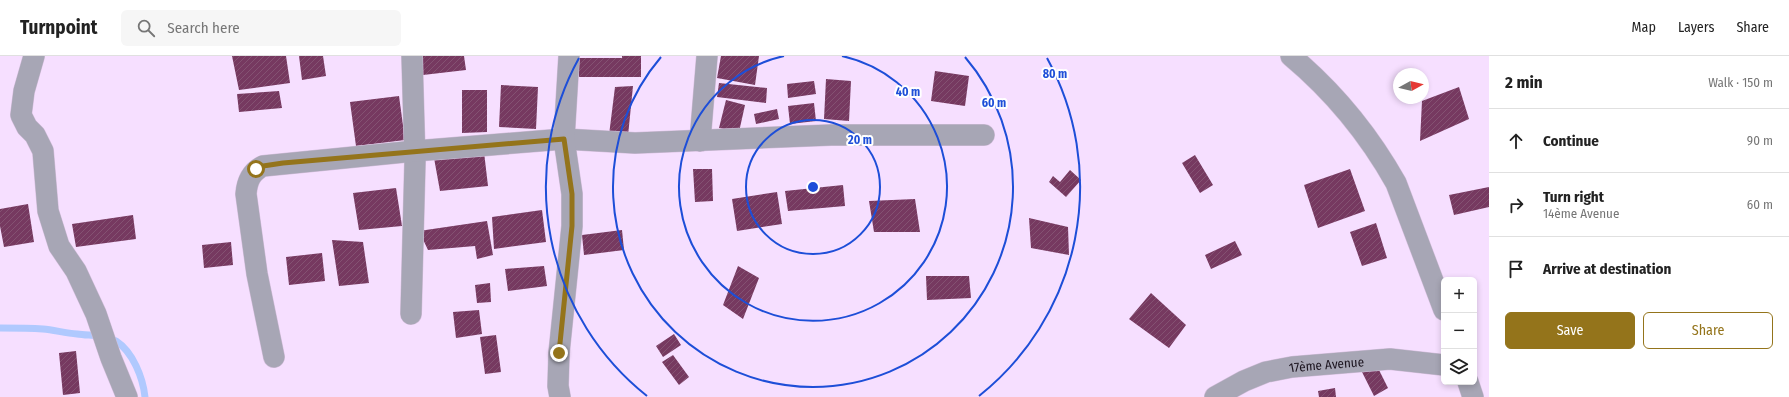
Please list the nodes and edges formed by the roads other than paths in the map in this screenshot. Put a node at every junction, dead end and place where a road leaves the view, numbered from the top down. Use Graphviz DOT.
graph roads {
  1 [pos="34,56"];
  2 [pos="412,56"];
  3 [pos="569,56"];
  4 [pos="707,56"];
  5 [pos="1291,56"];
  6 [pos="984,135"];
  7 [pos="564,139"];
  8 [pos="700,141"];
  9 [pos="415,151"];
  10 [pos="1441,302"];
  11 [pos="411,314"];
  12 [pos="274,357"];
  13 [pos="1441,365"];
  14 [pos="1469,385"];
  15 [pos="127,397"];
  16 [pos="560,397"];
  17 [pos="1215,397"];
  18 [pos="1473,397"];
  1 -- 15 [label="street"];
  2 -- 9 [label="street"];
  3 -- 7 [label="street"];
  4 -- 8 [label="street"];
  5 -- 10 [label="street"];
  6 -- 8 [label="street"];
  7 -- 8 [label="street"];
  7 -- 9 [label="street"];
  7 -- 16 [label="street"];
  9 -- 11 [label="street"];
  9 -- 12 [label="street"];
  13 -- 17 [label="street, 17ème Avenue"];
  14 -- 18 [label="street"];
}
